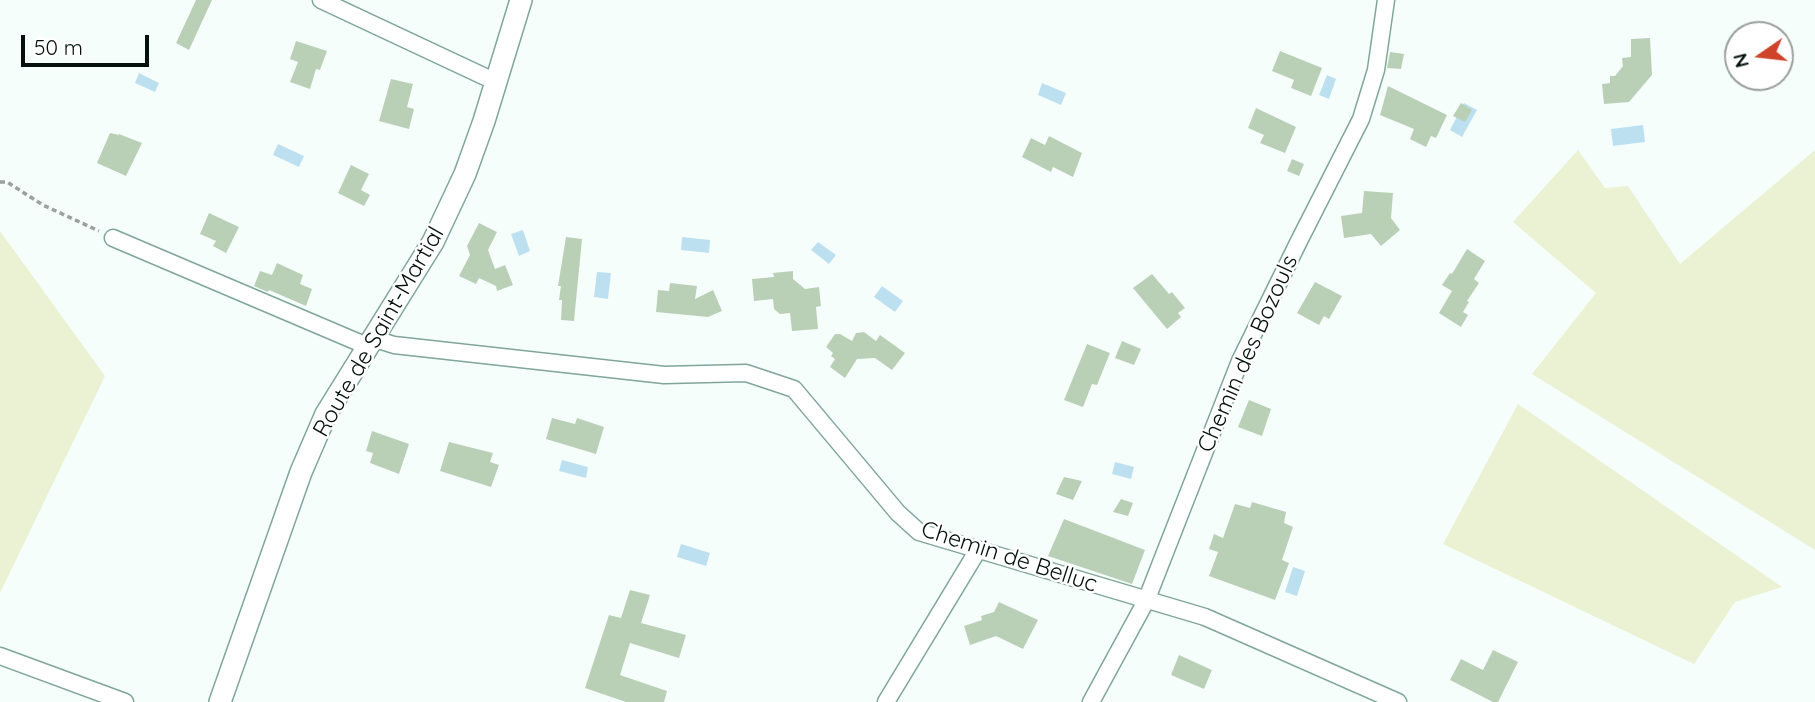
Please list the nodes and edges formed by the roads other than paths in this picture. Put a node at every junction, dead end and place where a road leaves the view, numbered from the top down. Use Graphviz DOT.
graph roads {
  1 [pos="321,0"];
  2 [pos="521,0"];
  3 [pos="1386,0"];
  4 [pos="496,82"];
  5 [pos="113,238"];
  6 [pos="369,342"];
  7 [pos="978,550"];
  8 [pos="1146,601"];
  9 [pos="0,656"];
  10 [pos="125,702"];
  11 [pos="220,702"];
  12 [pos="886,702"];
  13 [pos="1091,702"];
  14 [pos="1398,702"];
  1 -- 4 [label="street"];
  2 -- 4 [label="main road, Route de Saint-Martial"];
  3 -- 8 [label="street, Chemin des Bozouls"];
  4 -- 6 [label="main road, Route de Saint-Martial"];
  5 -- 6 [label="street, Chemin de Belluc"];
  6 -- 7 [label="street, Chemin de Belluc"];
  6 -- 11 [label="main road, Route de Saint-Martial"];
  7 -- 8 [label="street, Chemin de Belluc"];
  7 -- 12 [label="street"];
  8 -- 13 [label="street, Chemin des Bozouls"];
  8 -- 14 [label="street, Chemin de Belluc"];
  9 -- 10 [label="street"];
}
